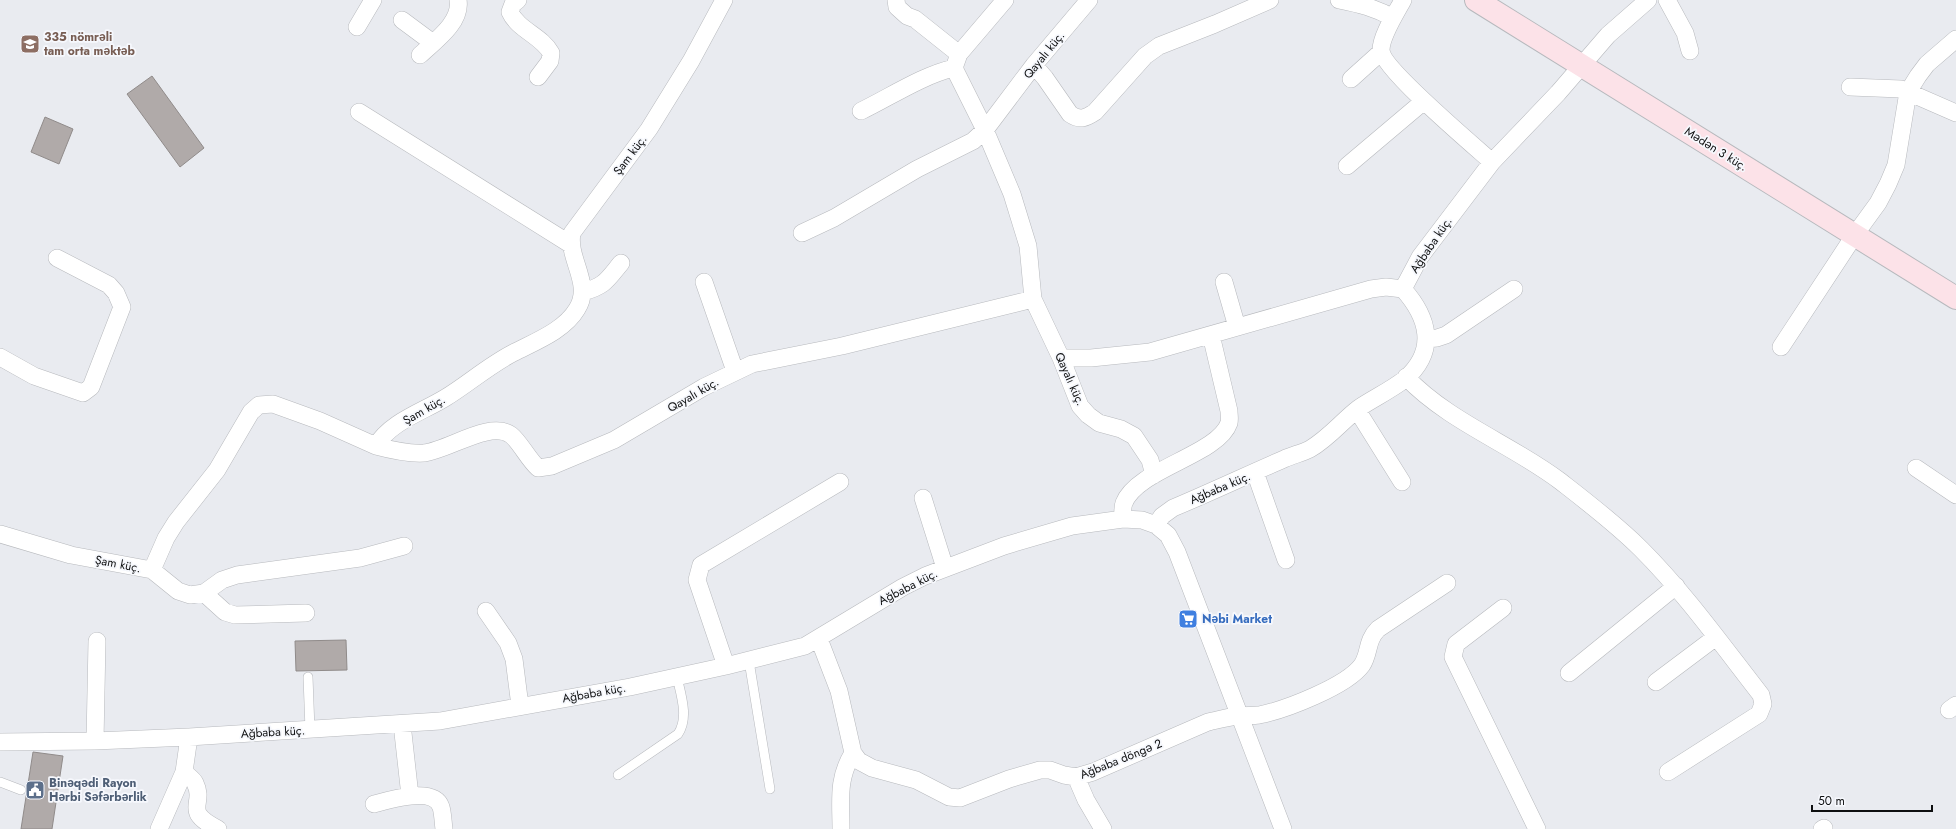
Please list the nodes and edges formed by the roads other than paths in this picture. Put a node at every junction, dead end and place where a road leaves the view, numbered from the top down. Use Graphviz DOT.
graph roads {
  1 [pos="372,0"];
  2 [pos="458,0"];
  3 [pos="518,0"];
  4 [pos="724,0"];
  5 [pos="896,0"];
  6 [pos="1005,0"];
  7 [pos="1090,0"];
  8 [pos="1270,0"];
  9 [pos="1339,0"];
  10 [pos="1403,0"];
  11 [pos="1476,0"];
  12 [pos="1648,0"];
  13 [pos="1667,0"];
  14 [pos="1394,18"];
  15 [pos="402,20"];
  16 [pos="357,28"];
  17 [pos="1956,39"];
  18 [pos="433,43"];
  19 [pos="1690,51"];
  20 [pos="1381,52"];
  21 [pos="420,55"];
  22 [pos="956,61"];
  23 [pos="1034,65"];
  24 [pos="1582,67"];
  25 [pos="538,77"];
  26 [pos="1351,79"];
  27 [pos="1850,87"];
  28 [pos="1908,92"];
  29 [pos="1424,101"];
  30 [pos="359,112"];
  31 [pos="861,112"];
  32 [pos="1956,113"];
  33 [pos="985,130"];
  34 [pos="1492,162"];
  35 [pos="1347,166"];
  36 [pos="802,233"];
  37 [pos="1854,236"];
  38 [pos="570,244"];
  39 [pos="57,258"];
  40 [pos="621,263"];
  41 [pos="704,282"];
  42 [pos="1224,282"];
  43 [pos="1514,288"];
  44 [pos="1403,289"];
  45 [pos="583,292"];
  46 [pos="1956,298"];
  47 [pos="1033,299"];
  48 [pos="1237,327"];
  49 [pos="1211,335"];
  50 [pos="1426,339"];
  51 [pos="1781,347"];
  52 [pos="0,357"];
  53 [pos="1061,358"];
  54 [pos="735,372"];
  55 [pos="1406,377"];
  56 [pos="1357,410"];
  57 [pos="376,446"];
  58 [pos="1916,468"];
  59 [pos="1256,472"];
  60 [pos="1154,475"];
  61 [pos="840,482"];
  62 [pos="1402,482"];
  63 [pos="1956,495"];
  64 [pos="923,498"];
  65 [pos="1123,519"];
  66 [pos="1156,526"];
  67 [pos="0,534"];
  68 [pos="404,546"];
  69 [pos="1286,560"];
  70 [pos="945,568"];
  71 [pos="152,570"];
  72 [pos="1447,583"];
  73 [pos="1676,586"];
  74 [pos="204,593"];
  75 [pos="1503,608"];
  76 [pos="486,611"];
  77 [pos="306,613"];
  78 [pos="1716,637"];
  79 [pos="819,639"];
  80 [pos="97,641"];
  81 [pos="749,661"];
  82 [pos="726,666"];
  83 [pos="1569,673"];
  84 [pos="308,677"];
  85 [pos="677,677"];
  86 [pos="1656,682"];
  87 [pos="520,706"];
  88 [pos="1240,716"];
  89 [pos="402,724"];
  90 [pos="310,730"];
  91 [pos="189,737"];
  92 [pos="95,741"];
  93 [pos="0,742"];
  94 [pos="853,753"];
  95 [pos="184,772"];
  96 [pos="1668,772"];
  97 [pos="618,775"];
  98 [pos="1076,777"];
  99 [pos="0,782"];
  100 [pos="770,789"];
  101 [pos="21,790"];
  102 [pos="410,796"];
  103 [pos="374,804"];
  104 [pos="159,829"];
  105 [pos="218,829"];
  106 [pos="444,829"];
  107 [pos="841,829"];
  108 [pos="1102,829"];
  109 [pos="1282,829"];
  110 [pos="1536,829"];
  1 -- 16 [label="street"];
  2 -- 18 [label="street"];
  3 -- 25 [label="street"];
  4 -- 38 [label="street, Şam küç."];
  5 -- 22 [label="street"];
  6 -- 22 [label="street"];
  7 -- 23 [label="street, Qayalı küç."];
  8 -- 23 [label="street"];
  9 -- 14 [label="street"];
  10 -- 14 [label="street"];
  11 -- 24 [label="main road, Mədən 3 küç."];
  12 -- 24 [label="street, Ağbaba küç."];
  13 -- 19 [label="street"];
  14 -- 20 [label="street"];
  15 -- 18 [label="street"];
  17 -- 28 [label="street"];
  18 -- 21 [label="street"];
  20 -- 26 [label="street"];
  20 -- 29 [label="street"];
  22 -- 31 [label="street"];
  22 -- 33 [label="street, Qayalı küç."];
  23 -- 33 [label="street, Qayalı küç."];
  24 -- 34 [label="street, Ağbaba küç."];
  24 -- 37 [label="main road, Mədən 3 küç."];
  27 -- 28 [label="street"];
  28 -- 32 [label="street"];
  28 -- 37 [label="street"];
  29 -- 34 [label="street"];
  29 -- 35 [label="street"];
  30 -- 38 [label="street"];
  33 -- 36 [label="street, Qayalı küç."];
  33 -- 47 [label="street, Qayalı küç."];
  34 -- 44 [label="street, Ağbaba küç."];
  37 -- 46 [label="main road, Mədən 3 küç."];
  37 -- 51 [label="street"];
  38 -- 45 [label="street"];
  39 -- 52 [label="street"];
  40 -- 45 [label="street"];
  41 -- 54 [label="street"];
  42 -- 48 [label="street"];
  43 -- 50 [label="street"];
  44 -- 48 [label="street"];
  44 -- 50 [label="street, Ağbaba küç."];
  45 -- 57 [label="street, Şam küç."];
  47 -- 53 [label="street, Qayalı küç."];
  47 -- 54 [label="street, Qayalı küç."];
  48 -- 49 [label="street"];
  49 -- 53 [label="street"];
  49 -- 60 [label="street"];
  50 -- 55 [label="street, Ağbaba küç."];
  53 -- 60 [label="street, Qayalı küç."];
  54 -- 57 [label="street, Qayalı küç."];
  55 -- 56 [label="street, Ağbaba küç."];
  55 -- 73 [label="street"];
  56 -- 59 [label="street, Ağbaba küç."];
  56 -- 62 [label="street"];
  57 -- 71 [label="street, Şam küç."];
  58 -- 63 [label="street"];
  59 -- 66 [label="street, Ağbaba küç."];
  59 -- 69 [label="street"];
  60 -- 65 [label="street"];
  61 -- 82 [label="street"];
  64 -- 70 [label="street"];
  65 -- 66 [label="street, Ağbaba küç."];
  65 -- 70 [label="street, Ağbaba küç."];
  66 -- 88 [label="street, Ağbaba küç."];
  67 -- 71 [label="street, Şam küç."];
  68 -- 74 [label="street"];
  70 -- 79 [label="street, Ağbaba küç."];
  71 -- 74 [label="street"];
  72 -- 88 [label="street, Ağbaba döngə 2"];
  73 -- 78 [label="street"];
  73 -- 83 [label="street"];
  74 -- 77 [label="street"];
  75 -- 110 [label="street"];
  76 -- 87 [label="street"];
  78 -- 86 [label="street"];
  78 -- 96 [label="street"];
  79 -- 81 [label="street, Ağbaba küç."];
  79 -- 94 [label="street"];
  80 -- 92 [label="street"];
  81 -- 82 [label="street, Ağbaba küç."];
  81 -- 100 [label="lane"];
  82 -- 85 [label="street, Ağbaba küç."];
  84 -- 90 [label="lane"];
  85 -- 87 [label="street, Ağbaba küç."];
  85 -- 97 [label="lane"];
  87 -- 89 [label="street, Ağbaba küç."];
  88 -- 98 [label="street, Ağbaba döngə 2"];
  88 -- 109 [label="street, Ağbaba küç."];
  89 -- 90 [label="street, Ağbaba küç."];
  89 -- 102 [label="street"];
  90 -- 91 [label="street, Ağbaba küç."];
  91 -- 92 [label="street, Ağbaba küç."];
  91 -- 95 [label="street"];
  92 -- 93 [label="street, Ağbaba küç."];
  94 -- 98 [label="street, Ağbaba döngə 2"];
  94 -- 107 [label="street"];
  95 -- 104 [label="street"];
  95 -- 105 [label="street"];
  98 -- 108 [label="street"];
  99 -- 101 [label="lane"];
  102 -- 103 [label="street"];
  102 -- 106 [label="street"];
}
